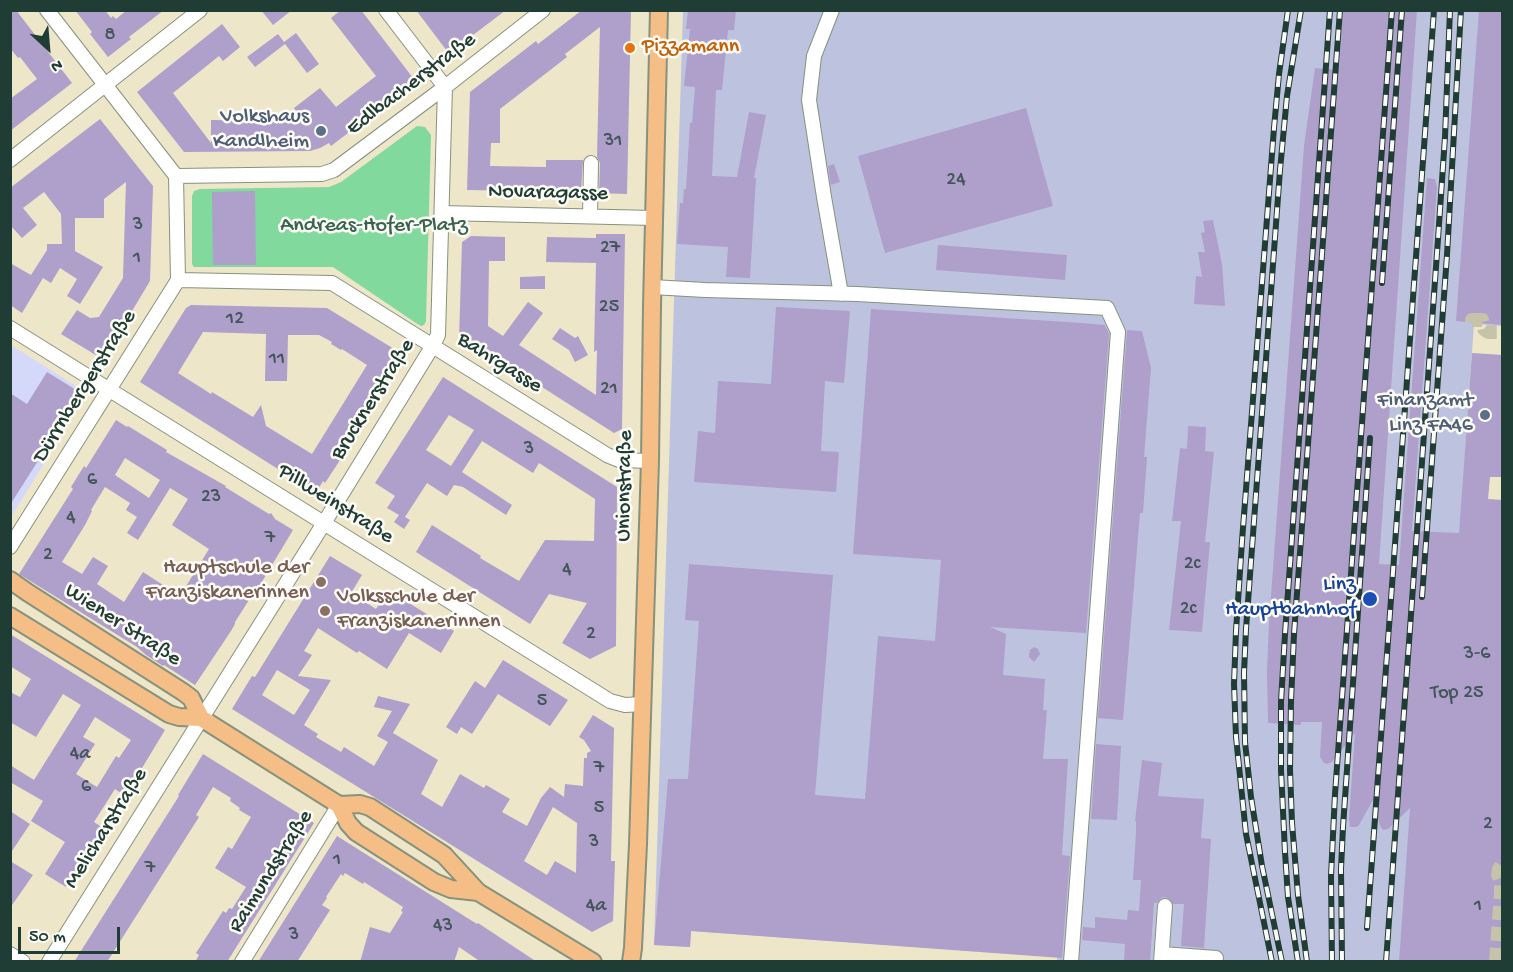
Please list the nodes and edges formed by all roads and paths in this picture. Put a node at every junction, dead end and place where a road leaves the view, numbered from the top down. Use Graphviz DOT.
graph roads {
  1 [pos="47,10"];
  2 [pos="200,10"];
  3 [pos="386,10"];
  4 [pos="543,10"];
  5 [pos="659,10"];
  6 [pos="832,10"];
  7 [pos="104,86"];
  8 [pos="445,87"];
  9 [pos="10,160"];
  10 [pos="591,163"];
  11 [pos="176,176"];
  12 [pos="442,213"];
  13 [pos="590,216"];
  14 [pos="654,218"];
  15 [pos="177,280"];
  16 [pos="652,287"];
  17 [pos="841,294"];
  18 [pos="10,328"];
  19 [pos="432,347"];
  20 [pos="108,390"];
  21 [pos="650,461"];
  22 [pos="324,523"];
  23 [pos="10,547"];
  24 [pos="10,580"];
  25 [pos="10,616"];
  26 [pos="643,704"];
  27 [pos="201,718"];
  28 [pos="339,805"];
  29 [pos="478,892"];
  30 [pos="1165,906"];
  31 [pos="10,954"];
  32 [pos="1161,958"];
  33 [pos="1216,958"];
  34 [pos="23,962"];
  35 [pos="49,962"];
  36 [pos="242,962"];
  37 [pos="593,962"];
  38 [pos="631,962"];
  39 [pos="1071,962"];
  1 -- 7 [label="street"];
  2 -- 7 [label="street"];
  3 -- 8 [label="street"];
  4 -- 8 [label="street, Edlbacherstraße"];
  5 -- 14 [label="main road, Unionstraße"];
  6 -- 17 [label="street"];
  7 -- 9 [label="street"];
  7 -- 11 [label="street"];
  8 -- 11 [label="street, Edlbacherstraße"];
  8 -- 12 [label="street, Brucknerstraße"];
  10 -- 13 [label="street"];
  11 -- 15 [label="street"];
  12 -- 13 [label="street, Novaragasse"];
  12 -- 19 [label="street, Brucknerstraße"];
  13 -- 14 [label="street, Novaragasse"];
  14 -- 16 [label="main road, Unionstraße"];
  15 -- 19 [label="street, Bahrgasse"];
  15 -- 20 [label="street, Dürrnbergerstraße"];
  16 -- 17 [label="street"];
  16 -- 21 [label="main road, Unionstraße"];
  17 -- 39 [label="street"];
  18 -- 20 [label="street, Pillweinstraße"];
  19 -- 21 [label="street, Bahrgasse"];
  19 -- 22 [label="street, Brucknerstraße"];
  20 -- 22 [label="street, Pillweinstraße"];
  20 -- 23 [label="street, Dürrnbergerstraße"];
  21 -- 26 [label="main road, Unionstraße"];
  22 -- 26 [label="street, Pillweinstraße"];
  22 -- 27 [label="street, Brucknerstraße"];
  24 -- 27 [label="main road, Wiener Straße"];
  25 -- 27 [label="main road, Wiener Straße"];
  26 -- 38 [label="main road, Unionstraße"];
  27 -- 28 [label="main road, Wiener Straße"];
  27 -- 35 [label="street, Melicharstraße"];
  28 -- 29 [label="main road, Wiener Straße"];
  28 -- 29 [label="main road, Wiener Straße"];
  28 -- 36 [label="street, Raimundstraße"];
  29 -- 37 [label="main road, Wiener Straße"];
  30 -- 32 [label="street"];
  31 -- 34 [label="street"];
  32 -- 33 [label="street"];
}
